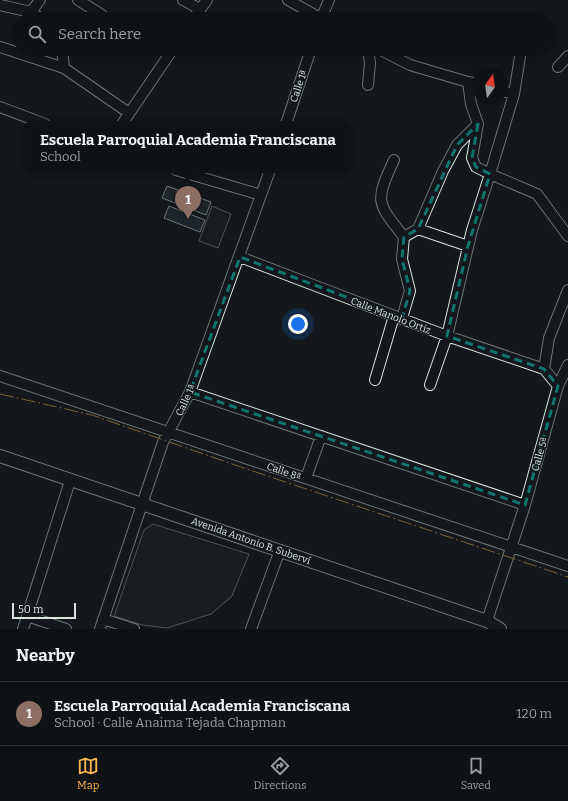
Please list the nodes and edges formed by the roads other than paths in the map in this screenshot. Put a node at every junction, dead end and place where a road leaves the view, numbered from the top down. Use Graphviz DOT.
graph roads {
  1 [pos="40,0"];
  2 [pos="78,0"];
  3 [pos="184,0"];
  4 [pos="207,0"];
  5 [pos="288,0"];
  6 [pos="328,0"];
  7 [pos="0,5"];
  8 [pos="200,9"];
  9 [pos="31,12"];
  10 [pos="97,12"];
  11 [pos="198,12"];
  12 [pos="309,12"];
  13 [pos="324,12"];
  14 [pos="0,47"];
  15 [pos="12,51"];
  16 [pos="27,56"];
  17 [pos="63,56"];
  18 [pos="168,56"];
  19 [pos="309,56"];
  20 [pos="369,56"];
  21 [pos="393,56"];
  22 [pos="568,56"];
  23 [pos="520,57"];
  24 [pos="558,67"];
  25 [pos="64,68"];
  26 [pos="472,83"];
  27 [pos="368,86"];
  28 [pos="508,92"];
  29 [pos="472,94"];
  30 [pos="514,94"];
  31 [pos="0,107"];
  32 [pos="129,113"];
  33 [pos="37,121"];
  34 [pos="124,121"];
  35 [pos="287,121"];
  36 [pos="478,124"];
  37 [pos="394,160"];
  38 [pos="186,173"];
  39 [pos="269,173"];
  40 [pos="490,174"];
  41 [pos="261,195"];
  42 [pos="418,229"];
  43 [pos="568,236"];
  44 [pos="404,237"];
  45 [pos="468,246"];
  46 [pos="240,256"];
  47 [pos="568,290"];
  48 [pos="398,317"];
  49 [pos="447,336"];
  50 [pos="568,365"];
  51 [pos="544,369"];
  52 [pos="0,376"];
  53 [pos="375,380"];
  54 [pos="430,385"];
  55 [pos="558,386"];
  56 [pos="190,392"];
  57 [pos="168,432"];
  58 [pos="321,436"];
  59 [pos="0,456"];
  60 [pos="306,478"];
  61 [pos="70,481"];
  62 [pos="142,503"];
  63 [pos="525,505"];
  64 [pos="511,546"];
  65 [pos="280,550"];
  66 [pos="568,566"];
  67 [pos="27,616"];
  68 [pos="103,619"];
  69 [pos="487,621"];
  70 [pos="22,629"];
  71 [pos="66,629"];
  72 [pos="100,629"];
  73 [pos="134,629"];
  74 [pos="251,629"];
  75 [pos="500,629"];
  1 -- 9 [label="street"];
  2 -- 10 [label="street"];
  3 -- 8 [label="street"];
  4 -- 8 [label="street"];
  5 -- 12 [label="street"];
  6 -- 13 [label="street"];
  7 -- 9 [label="street"];
  8 -- 11 [label="street"];
  14 -- 15 [label="street"];
  16 -- 25 [label="street"];
  17 -- 25 [label="street"];
  18 -- 32 [label="street"];
  19 -- 35 [label="street, Calle 1ª"];
  20 -- 27 [label="street"];
  21 -- 26 [label="street"];
  22 -- 24 [label="street"];
  23 -- 30 [label="street"];
  25 -- 32 [label="street"];
  28 -- 30 [label="street"];
  29 -- 36 [label="street"];
  30 -- 40 [label="street"];
  31 -- 33 [label="street"];
  32 -- 34 [label="street"];
  36 -- 40 [label="street"];
  36 -- 42 [label="street"];
  37 -- 44 [label="street"];
  38 -- 41 [label="street"];
  39 -- 41 [label="street, Calle 1ª"];
  40 -- 43 [label="street"];
  40 -- 45 [label="street"];
  41 -- 46 [label="street, Calle 1ª"];
  42 -- 44 [label="street"];
  42 -- 45 [label="street"];
  44 -- 48 [label="street"];
  45 -- 49 [label="street"];
  46 -- 48 [label="street, Calle Manolo Ortiz"];
  46 -- 56 [label="street, Calle 1ª"];
  47 -- 51 [label="street"];
  48 -- 49 [label="street, Calle Manolo Ortiz"];
  48 -- 53 [label="street"];
  49 -- 51 [label="street, Calle Manolo Ortiz"];
  49 -- 54 [label="street"];
  50 -- 55 [label="street, Calle 5ª"];
  51 -- 55 [label="street"];
  52 -- 57 [label="street, Calle 8ª"];
  55 -- 63 [label="street, Calle 5ª"];
  56 -- 57 [label="street, Calle 1ª"];
  56 -- 58 [label="street"];
  57 -- 60 [label="street, Calle 8ª"];
  57 -- 62 [label="street, Calle 1ª"];
  58 -- 60 [label="street"];
  58 -- 63 [label="street"];
  59 -- 61 [label="main road, Avenida Antonio B. Suberví"];
  60 -- 64 [label="street, Calle 8ª"];
  61 -- 62 [label="main road, Avenida Antonio B. Suberví"];
  61 -- 67 [label="street"];
  62 -- 65 [label="main road, Avenida Antonio B. Suberví"];
  62 -- 68 [label="street, Calle 1ª"];
  63 -- 64 [label="street, Calle 5ª"];
  64 -- 66 [label="street, Calle 8ª"];
  64 -- 69 [label="street, Calle 5ª"];
  65 -- 69 [label="main road, Avenida Antonio B. Suberví"];
  65 -- 74 [label="street"];
  67 -- 70 [label="street"];
  67 -- 71 [label="street"];
  68 -- 72 [label="street, Calle 1ª"];
  68 -- 73 [label="street"];
  69 -- 75 [label="main road, Avenida Antonio B. Suberví"];
}
